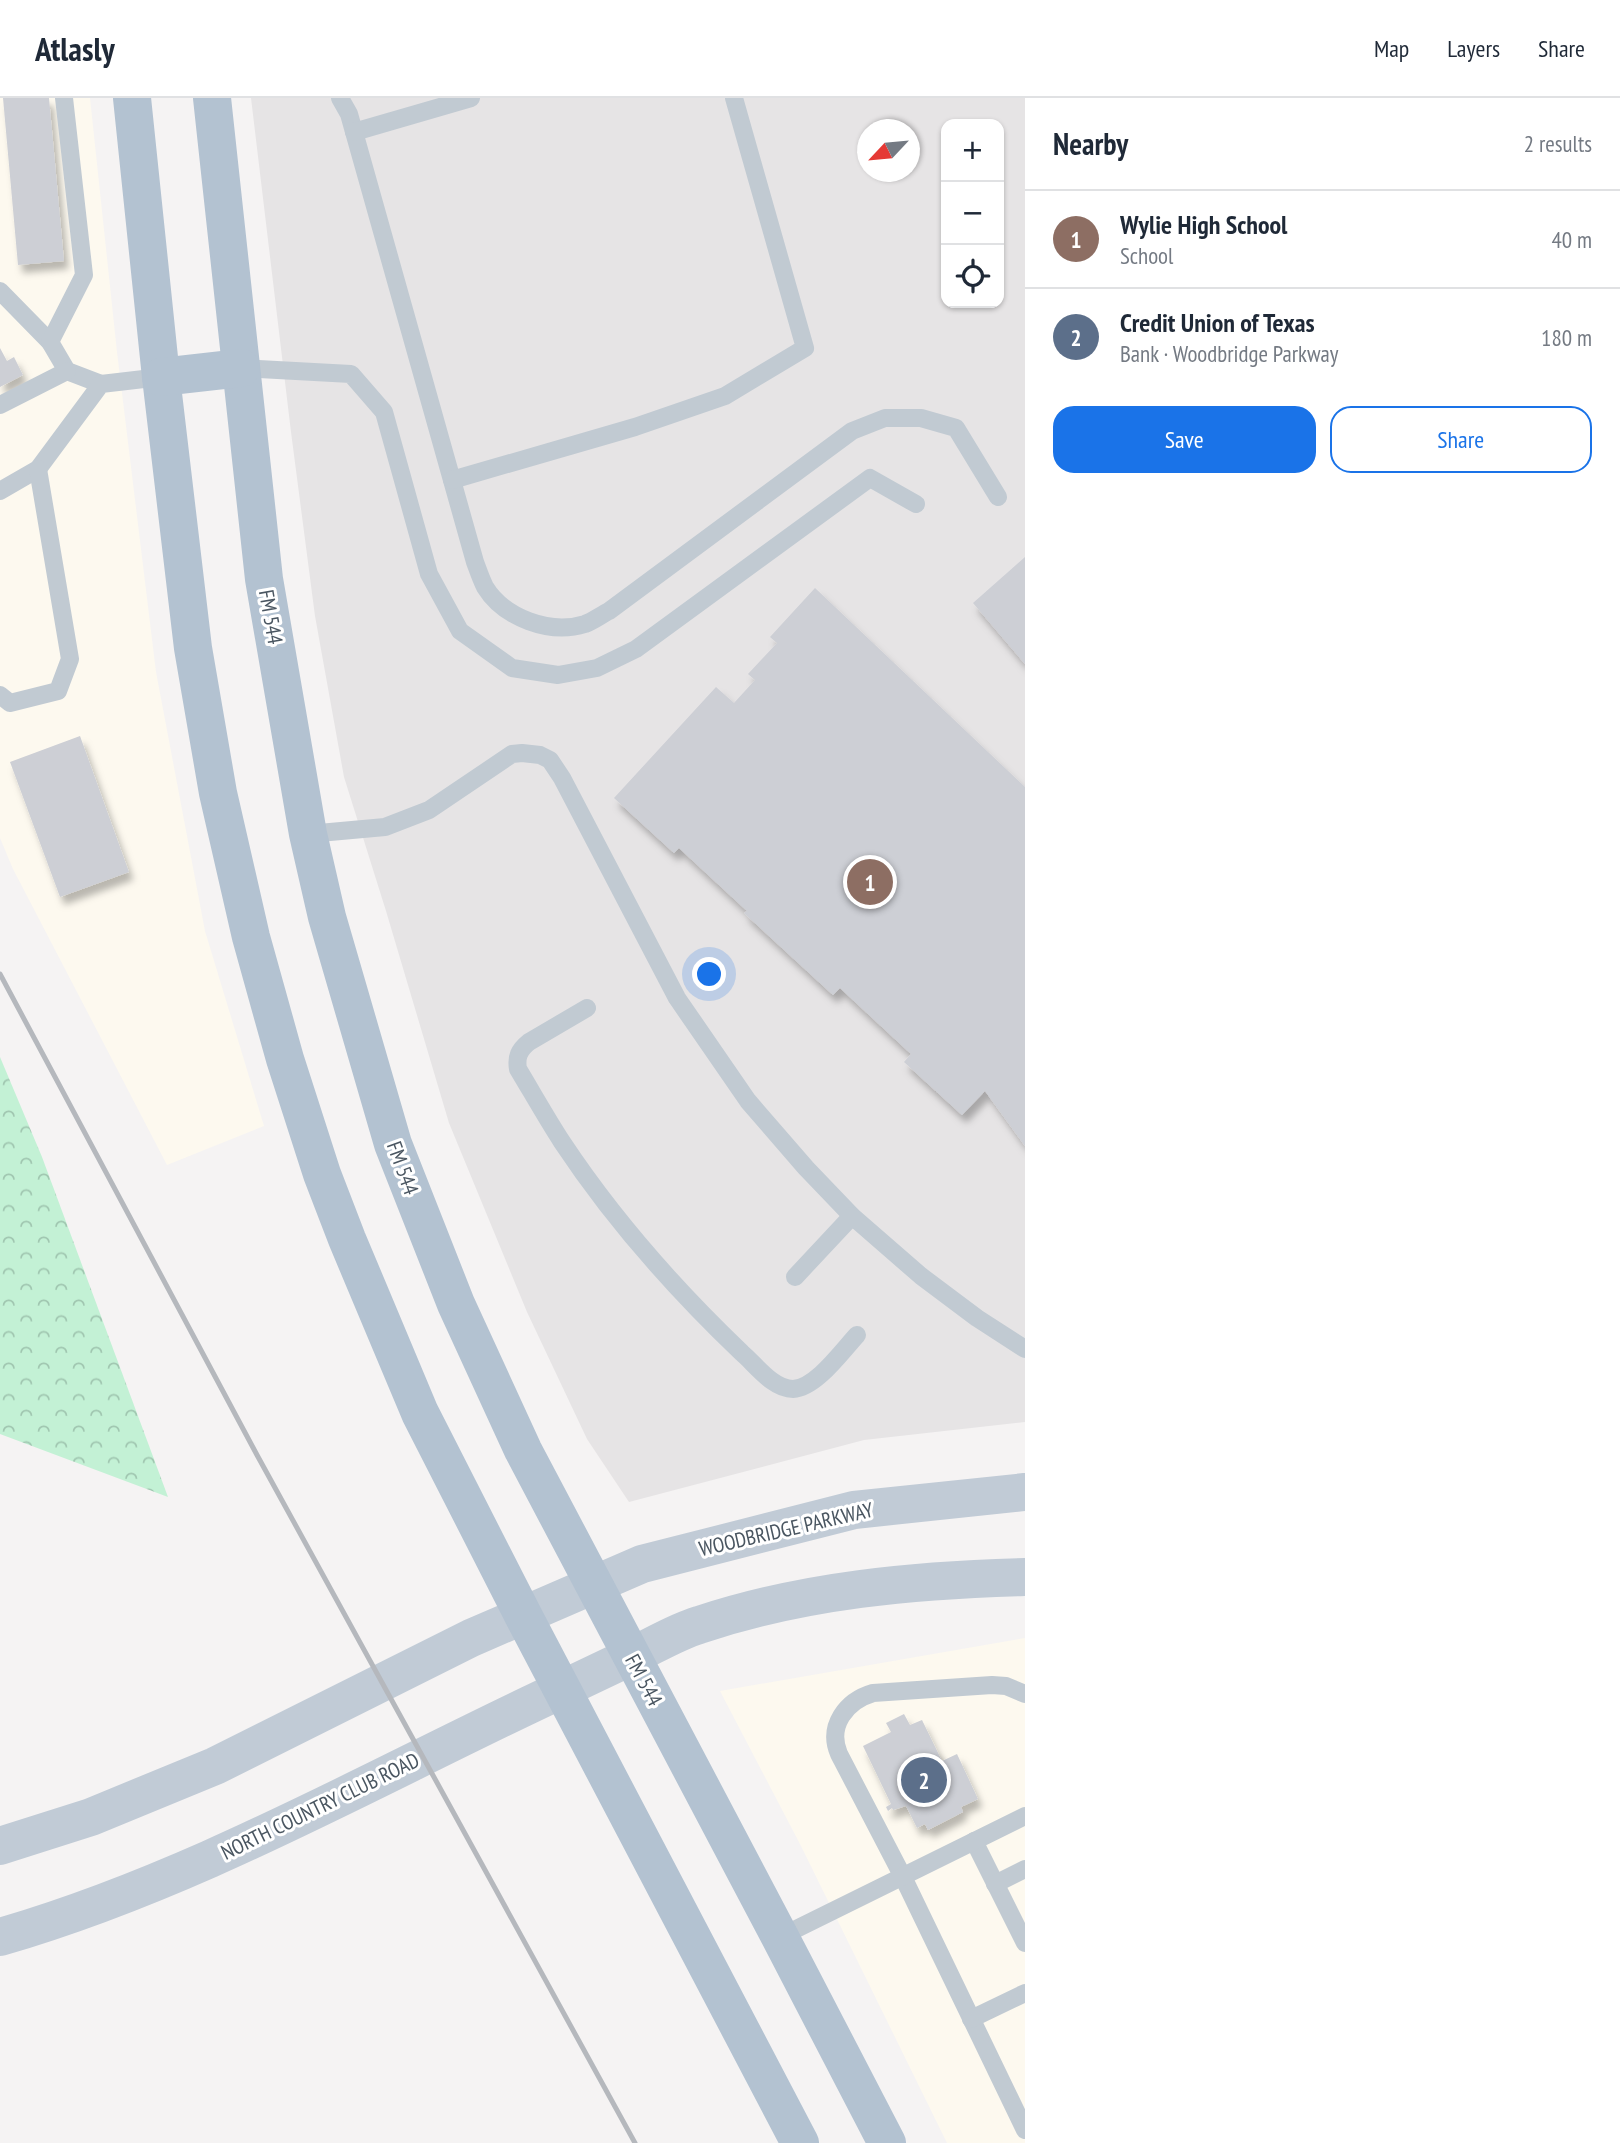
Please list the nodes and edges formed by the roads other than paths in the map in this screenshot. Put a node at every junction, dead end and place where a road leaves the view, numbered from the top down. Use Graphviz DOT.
graph roads {
  1 [pos="64,98"];
  2 [pos="132,98"];
  3 [pos="212,98"];
  4 [pos="341,98"];
  5 [pos="471,98"];
  6 [pos="734,98"];
  7 [pos="354,132"];
  8 [pos="0,291"];
  9 [pos="50,342"];
  10 [pos="241,368"];
  11 [pos="67,371"];
  12 [pos="161,377"];
  13 [pos="101,384"];
  14 [pos="0,405"];
  15 [pos="38,469"];
  16 [pos="452,480"];
  17 [pos="0,491"];
  18 [pos="998,497"];
  19 [pos="916,504"];
  20 [pos="0,695"];
  21 [pos="308,834"];
  22 [pos="587,1008"];
  23 [pos="852,1216"];
  24 [pos="795,1277"];
  25 [pos="857,1335"];
  26 [pos="1025,1349"];
  27 [pos="1025,1492"];
  28 [pos="1025,1577"];
  29 [pos="594,1584"];
  30 [pos="524,1617"];
  31 [pos="632,1656"];
  32 [pos="562,1689"];
  33 [pos="1025,1694"];
  34 [pos="1025,1816"];
  35 [pos="974,1841"];
  36 [pos="0,1846"];
  37 [pos="1025,1869"];
  38 [pos="902,1877"];
  39 [pos="995,1884"];
  40 [pos="1015,1915"];
  41 [pos="0,1937"];
  42 [pos="780,1937"];
  43 [pos="1025,1943"];
  44 [pos="1025,1993"];
  45 [pos="971,2019"];
  46 [pos="1025,2130"];
  47 [pos="800,2143"];
  48 [pos="887,2143"];
  1 -- 9 [label="lane"];
  2 -- 12 [label="main road"];
  3 -- 10 [label="main road, FM 544 / FM 544"];
  4 -- 7 [label="lane"];
  5 -- 7 [label="lane"];
  6 -- 16 [label="lane"];
  7 -- 16 [label="lane"];
  8 -- 9 [label="lane"];
  9 -- 11 [label="lane"];
  10 -- 12 [label="main road"];
  10 -- 19 [label="lane"];
  10 -- 21 [label="main road, FM 544 / FM 544"];
  11 -- 13 [label="lane"];
  11 -- 14 [label="lane"];
  12 -- 13 [label="lane"];
  12 -- 30 [label="main road"];
  13 -- 15 [label="lane"];
  15 -- 17 [label="lane"];
  15 -- 20 [label="lane"];
  16 -- 18 [label="lane"];
  21 -- 23 [label="lane"];
  21 -- 29 [label="main road, FM 544 / FM 544"];
  22 -- 25 [label="lane"];
  23 -- 24 [label="lane"];
  23 -- 26 [label="lane"];
  27 -- 29 [label="main road, WOODBRIDGE PARKWAY"];
  28 -- 31 [label="main road"];
  29 -- 30 [label="main road"];
  29 -- 31 [label="main road, FM 544 / FM 544"];
  30 -- 32 [label="main road"];
  30 -- 36 [label="main road"];
  31 -- 32 [label="main road, NORTH COUNTRY CLUB ROAD"];
  31 -- 42 [label="main road, FM 544 / FM 544"];
  32 -- 41 [label="main road, NORTH COUNTRY CLUB ROAD"];
  32 -- 47 [label="main road"];
  33 -- 38 [label="lane"];
  34 -- 35 [label="lane"];
  35 -- 38 [label="lane"];
  35 -- 39 [label="lane"];
  37 -- 39 [label="lane"];
  38 -- 42 [label="lane"];
  38 -- 45 [label="lane"];
  39 -- 40 [label="lane"];
  40 -- 43 [label="lane"];
  42 -- 48 [label="main road, FM 544 / FM 544"];
  44 -- 45 [label="lane"];
  45 -- 46 [label="lane"];
}
